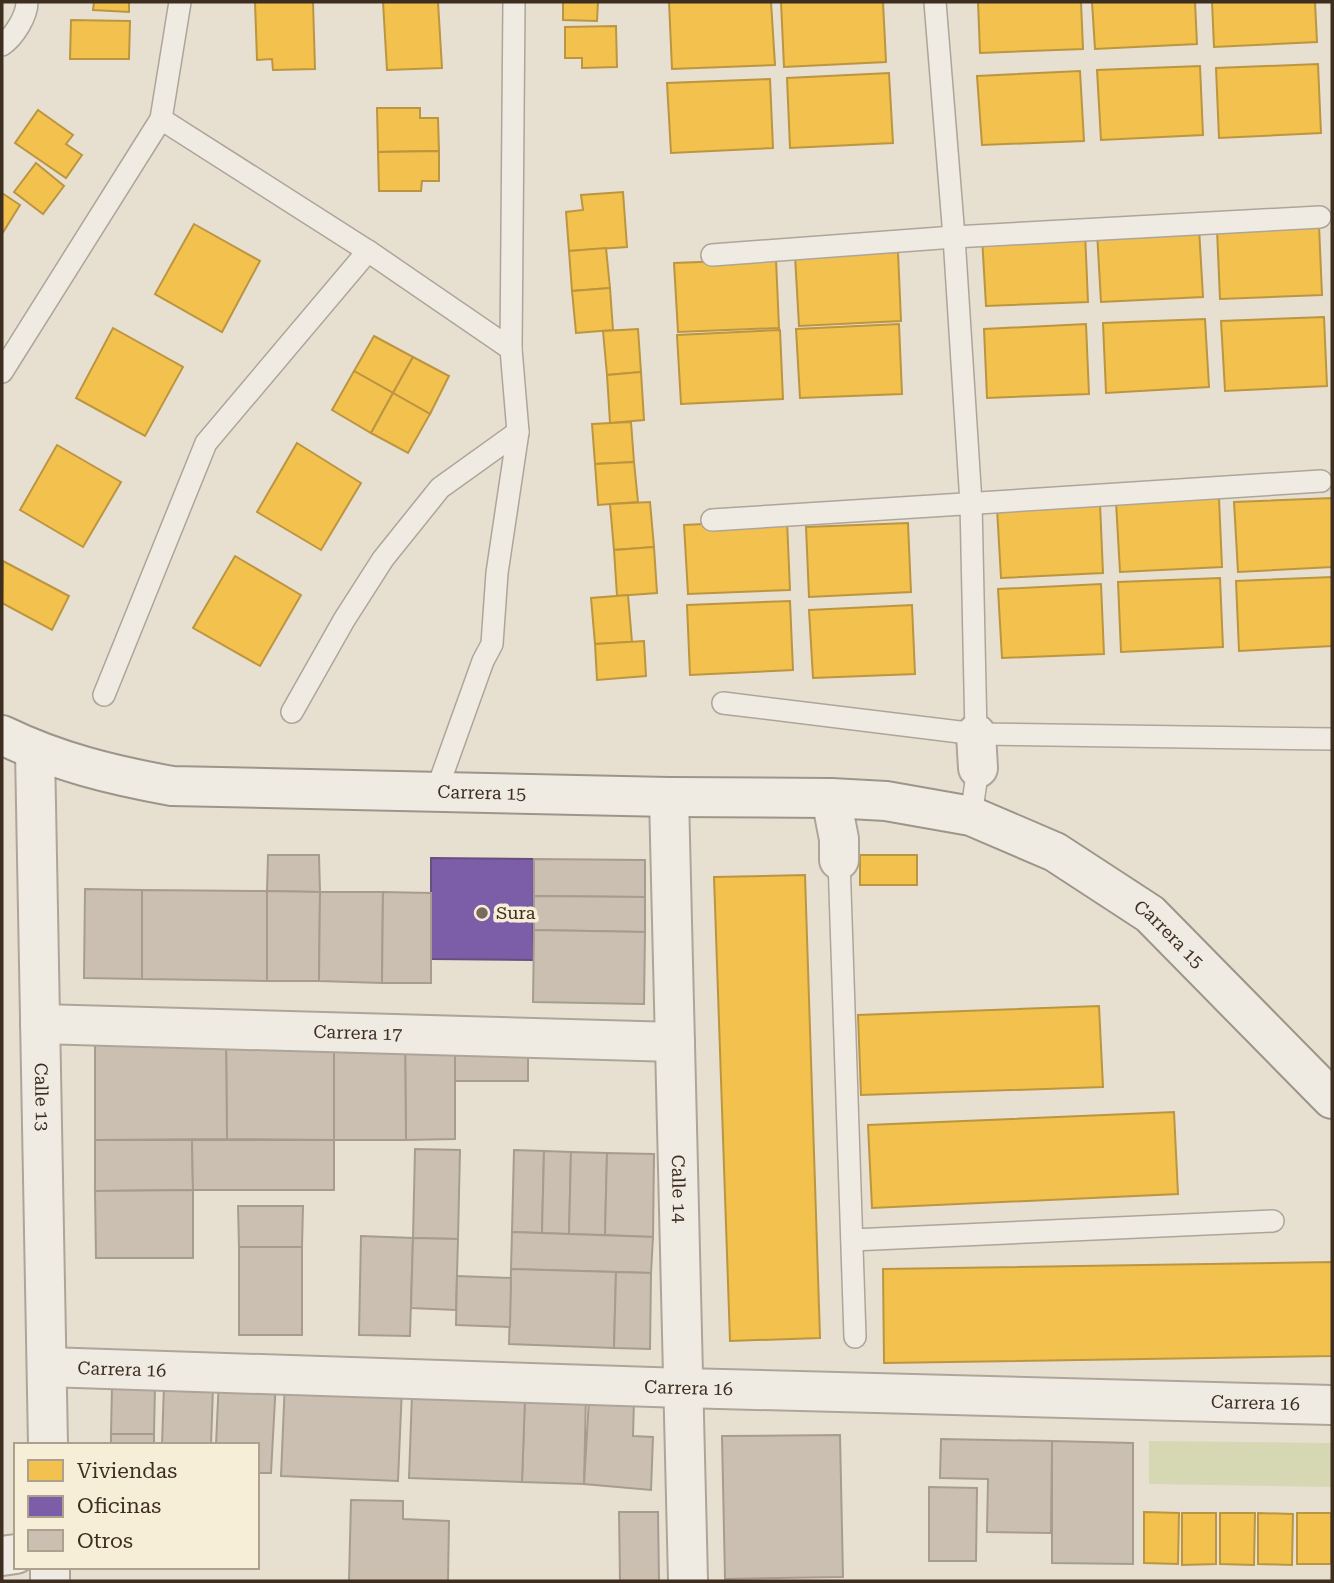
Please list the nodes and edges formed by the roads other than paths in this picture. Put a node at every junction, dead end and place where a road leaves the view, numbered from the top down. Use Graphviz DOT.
graph roads {
  1 [pos="27,2"];
  2 [pos="180,2"];
  3 [pos="514,2"];
  4 [pos="935,2"];
  5 [pos="2,45"];
  6 [pos="161,119"];
  7 [pos="1320,217"];
  8 [pos="954,237"];
  9 [pos="368,251"];
  10 [pos="712,255"];
  11 [pos="511,349"];
  12 [pos="2,372"];
  13 [pos="518,432"];
  14 [pos="1321,481"];
  15 [pos="971,503"];
  16 [pos="712,520"];
  17 [pos="104,695"];
  18 [pos="723,703"];
  19 [pos="292,712"];
  20 [pos="1332,739"];
  21 [pos="18,743"];
  22 [pos="977,751"];
  23 [pos="436,792"];
  24 [pos="669,797"];
  25 [pos="831,798"];
  26 [pos="971,816"];
  27 [pos="839,860"];
  28 [pos="40,1024"];
  29 [pos="675,1042"];
  30 [pos="1332,1099"];
  31 [pos="1273,1221"];
  32 [pos="852,1240"];
  33 [pos="855,1337"];
  34 [pos="47,1367"];
  35 [pos="683,1388"];
  36 [pos="1332,1405"];
  37 [pos="48,1443"];
  38 [pos="688,1581"];
  1 -- 5 [label="lane"];
  2 -- 6 [label="lane"];
  3 -- 11 [label="lane"];
  4 -- 8 [label="lane"];
  6 -- 9 [label="lane"];
  6 -- 12 [label="lane"];
  7 -- 8 [label="lane"];
  8 -- 10 [label="lane"];
  8 -- 15 [label="lane"];
  9 -- 11 [label="lane"];
  9 -- 17 [label="lane"];
  11 -- 13 [label="lane"];
  13 -- 19 [label="lane"];
  13 -- 23 [label="lane"];
  14 -- 15 [label="lane"];
  15 -- 16 [label="lane"];
  15 -- 22 [label="lane"];
  18 -- 22 [label="lane"];
  20 -- 22 [label="lane"];
  21 -- 23 [label="street, Carrera 15"];
  21 -- 28 [label="street, Calle 13"];
  22 -- 26 [label="lane"];
  23 -- 24 [label="street, Carrera 15"];
  24 -- 25 [label="street, Carrera 15"];
  24 -- 29 [label="street, Calle 14"];
  25 -- 26 [label="street, Carrera 15"];
  25 -- 27 [label="street"];
  26 -- 30 [label="street, Carrera 15"];
  27 -- 32 [label="lane"];
  28 -- 29 [label="street, Carrera 17"];
  28 -- 34 [label="street, Calle 13"];
  29 -- 35 [label="street, Calle 14"];
  31 -- 32 [label="lane"];
  32 -- 33 [label="lane"];
  34 -- 35 [label="street, Carrera 16"];
  34 -- 37 [label="street, Calle 13"];
  35 -- 36 [label="street, Carrera 16"];
  35 -- 38 [label="street, Calle 14"];
}
